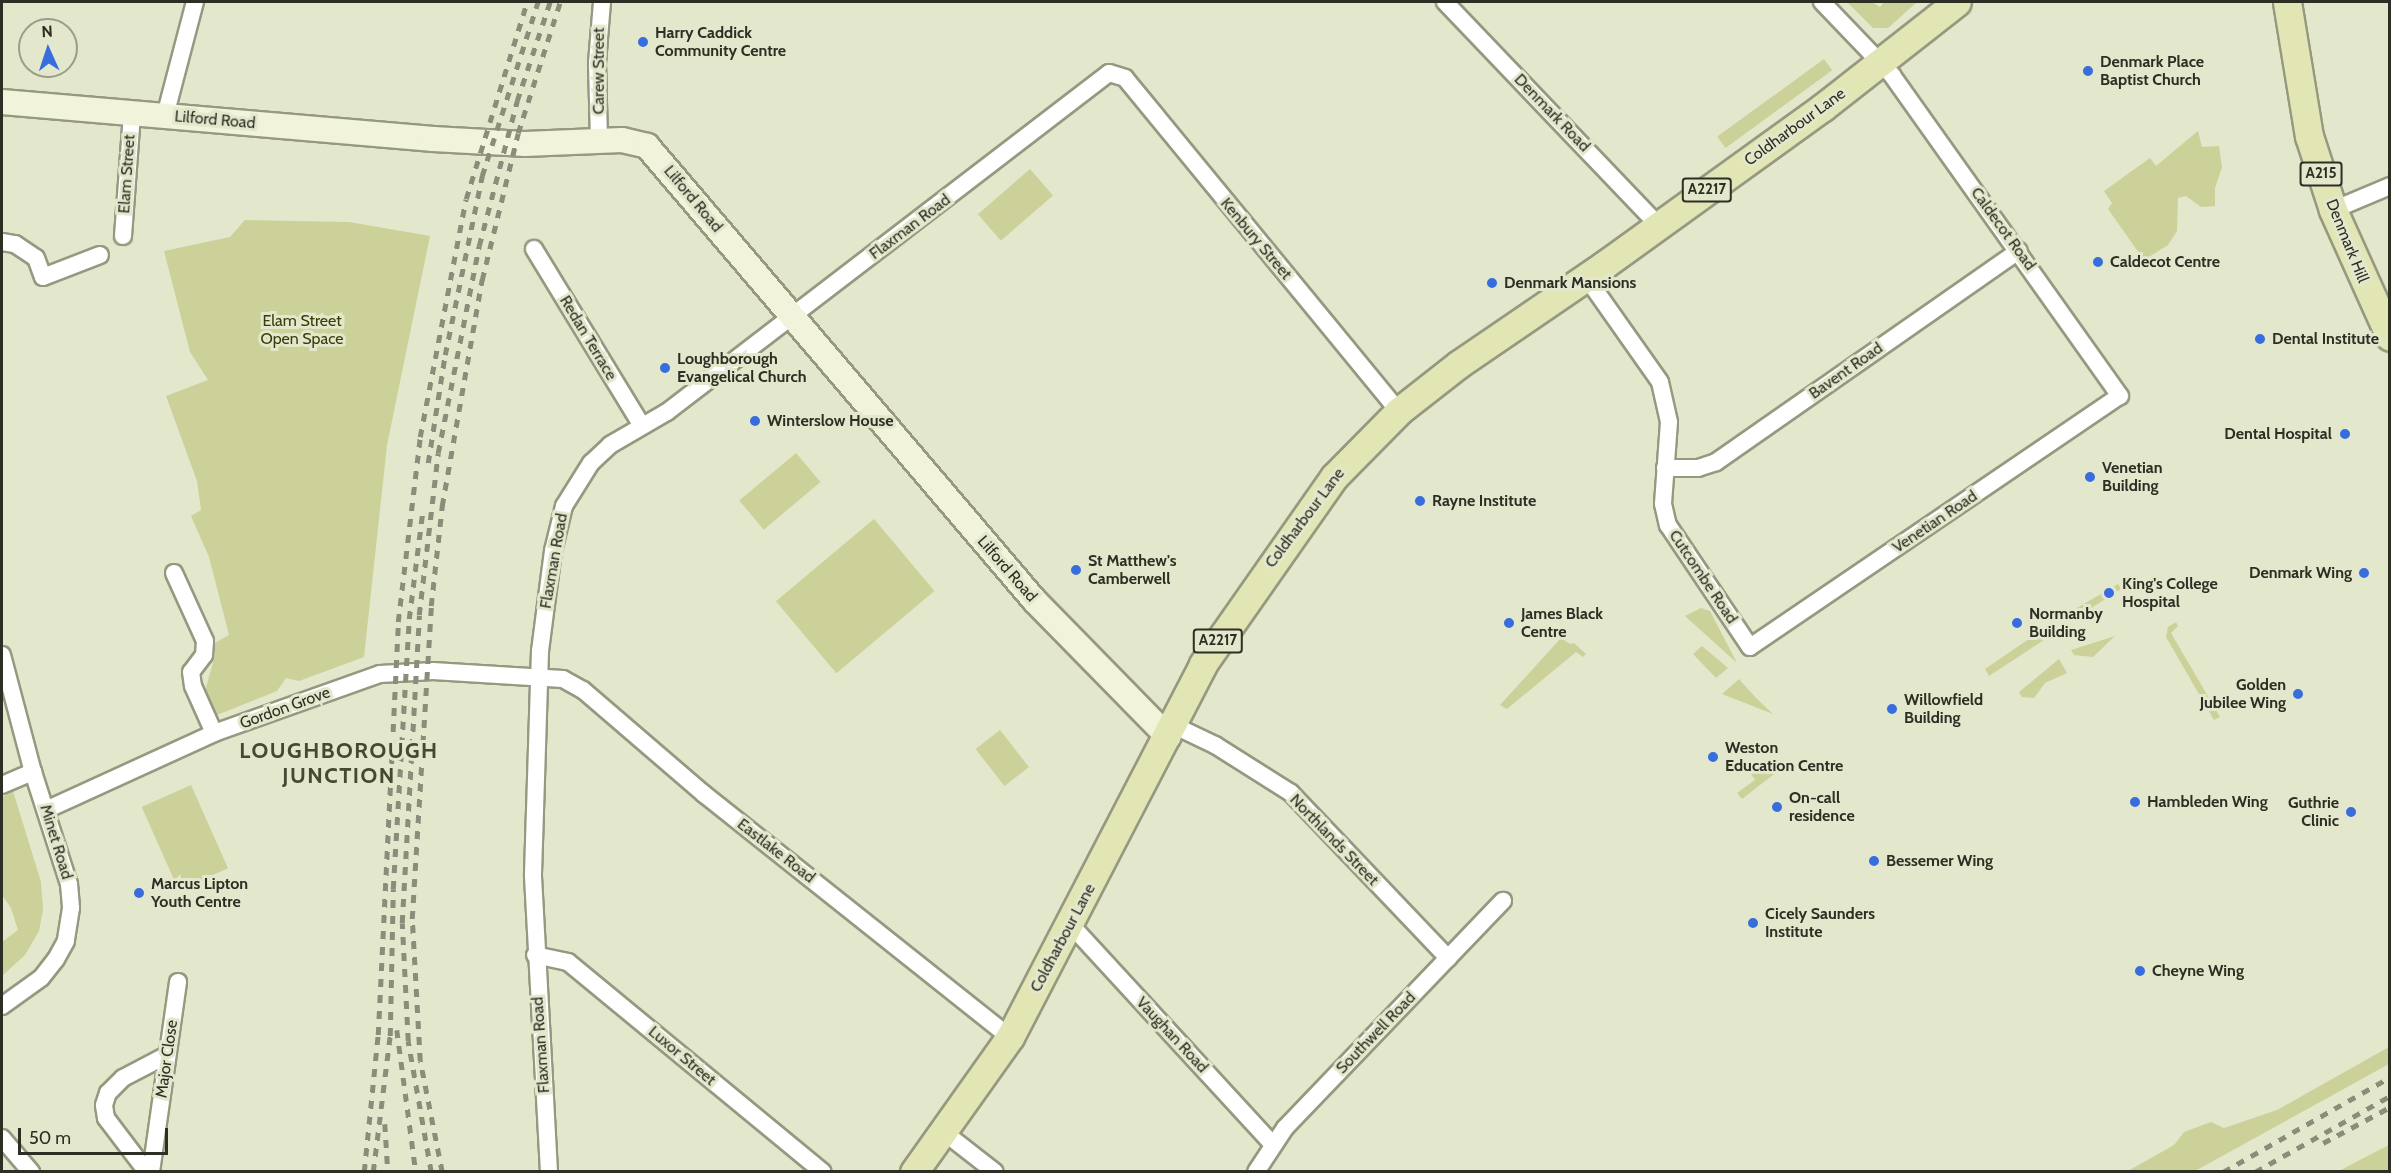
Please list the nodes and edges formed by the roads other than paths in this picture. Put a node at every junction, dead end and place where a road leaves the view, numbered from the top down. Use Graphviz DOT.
graph roads {
  1 [pos="195,2"];
  2 [pos="602,2"];
  3 [pos="1445,2"];
  4 [pos="1822,2"];
  5 [pos="1957,2"];
  6 [pos="2287,2"];
  7 [pos="1881,65"];
  8 [pos="1109,73"];
  9 [pos="2,102"];
  10 [pos="132,113"];
  11 [pos="165,116"];
  12 [pos="599,140"];
  13 [pos="2390,186"];
  14 [pos="2333,210"];
  15 [pos="1658,225"];
  16 [pos="123,236"];
  17 [pos="2,242"];
  18 [pos="534,249"];
  19 [pos="2019,251"];
  20 [pos="100,255"];
  21 [pos="1586,277"];
  22 [pos="792,318"];
  23 [pos="2390,337"];
  24 [pos="2120,396"];
  25 [pos="1399,411"];
  26 [pos="642,426"];
  27 [pos="1665,468"];
  28 [pos="174,573"];
  29 [pos="1750,647"];
  30 [pos="2,655"];
  31 [pos="538,677"];
  32 [pos="1170,731"];
  33 [pos="214,733"];
  34 [pos="33,772"];
  35 [pos="2,784"];
  36 [pos="46,810"];
  37 [pos="1503,901"];
  38 [pos="1071,925"];
  39 [pos="536,955"];
  40 [pos="1448,958"];
  41 [pos="178,982"];
  42 [pos="2,1006"];
  43 [pos="1010,1037"];
  44 [pos="167,1054"];
  45 [pos="945,1133"];
  46 [pos="2,1138"];
  47 [pos="1274,1145"];
  48 [pos="32,1172"];
  49 [pos="149,1172"];
  50 [pos="549,1172"];
  51 [pos="823,1172"];
  52 [pos="914,1172"];
  53 [pos="995,1172"];
  54 [pos="1256,1172"];
  1 -- 11 [label="street"];
  2 -- 12 [label="street, Carew Street"];
  3 -- 15 [label="street, Denmark Road"];
  4 -- 7 [label="street, Caldecot Road"];
  5 -- 7 [label="main road, Coldharbour Lane / A2217"];
  6 -- 14 [label="main road, Denmark Hill / A215"];
  7 -- 15 [label="main road, Coldharbour Lane / A2217"];
  7 -- 19 [label="street, Caldecot Road"];
  8 -- 22 [label="street, Flaxman Road"];
  8 -- 25 [label="street, Kenbury Street"];
  9 -- 10 [label="street, Lilford Road"];
  10 -- 11 [label="street, Lilford Road"];
  10 -- 16 [label="street, Elam Street"];
  11 -- 12 [label="street, Lilford Road"];
  12 -- 22 [label="street, Lilford Road"];
  13 -- 14 [label="street"];
  14 -- 23 [label="main road, Denmark Hill / A215"];
  15 -- 21 [label="main road, Coldharbour Lane / A2217"];
  17 -- 20 [label="street"];
  18 -- 26 [label="street, Redan Terrace"];
  19 -- 24 [label="street, Caldecot Road"];
  19 -- 27 [label="street, Bavent Road"];
  21 -- 25 [label="main road, Coldharbour Lane / A2217"];
  21 -- 27 [label="street, Cutcombe Road"];
  22 -- 26 [label="street, Flaxman Road"];
  22 -- 32 [label="street, Lilford Road"];
  24 -- 29 [label="street, Venetian Road"];
  25 -- 32 [label="main road, Coldharbour Lane / A2217"];
  26 -- 31 [label="street, Flaxman Road"];
  27 -- 29 [label="street, Cutcombe Road"];
  28 -- 33 [label="street"];
  30 -- 34 [label="street, Minet Road"];
  31 -- 33 [label="street, Gordon Grove"];
  31 -- 39 [label="street, Flaxman Road"];
  31 -- 43 [label="street, Eastlake Road"];
  32 -- 38 [label="main road, Coldharbour Lane / A2217"];
  32 -- 40 [label="street, Northlands Street"];
  33 -- 36 [label="street, Gordon Grove"];
  34 -- 35 [label="street"];
  34 -- 36 [label="street, Minet Road"];
  36 -- 42 [label="street, Minet Road"];
  37 -- 40 [label="street, Southwell Road"];
  38 -- 43 [label="main road, Coldharbour Lane / A2217"];
  38 -- 47 [label="street, Vaughan Road"];
  39 -- 50 [label="street, Flaxman Road"];
  39 -- 51 [label="street, Luxor Street"];
  40 -- 47 [label="street, Southwell Road"];
  41 -- 44 [label="street, Major Close"];
  43 -- 45 [label="main road, Coldharbour Lane / A2217"];
  44 -- 49 [label="street, Major Close"];
  44 -- 49 [label="street"];
  45 -- 52 [label="main road, Coldharbour Lane / A2217"];
  45 -- 53 [label="street"];
  46 -- 48 [label="street"];
  47 -- 54 [label="street, Southwell Road"];
}
